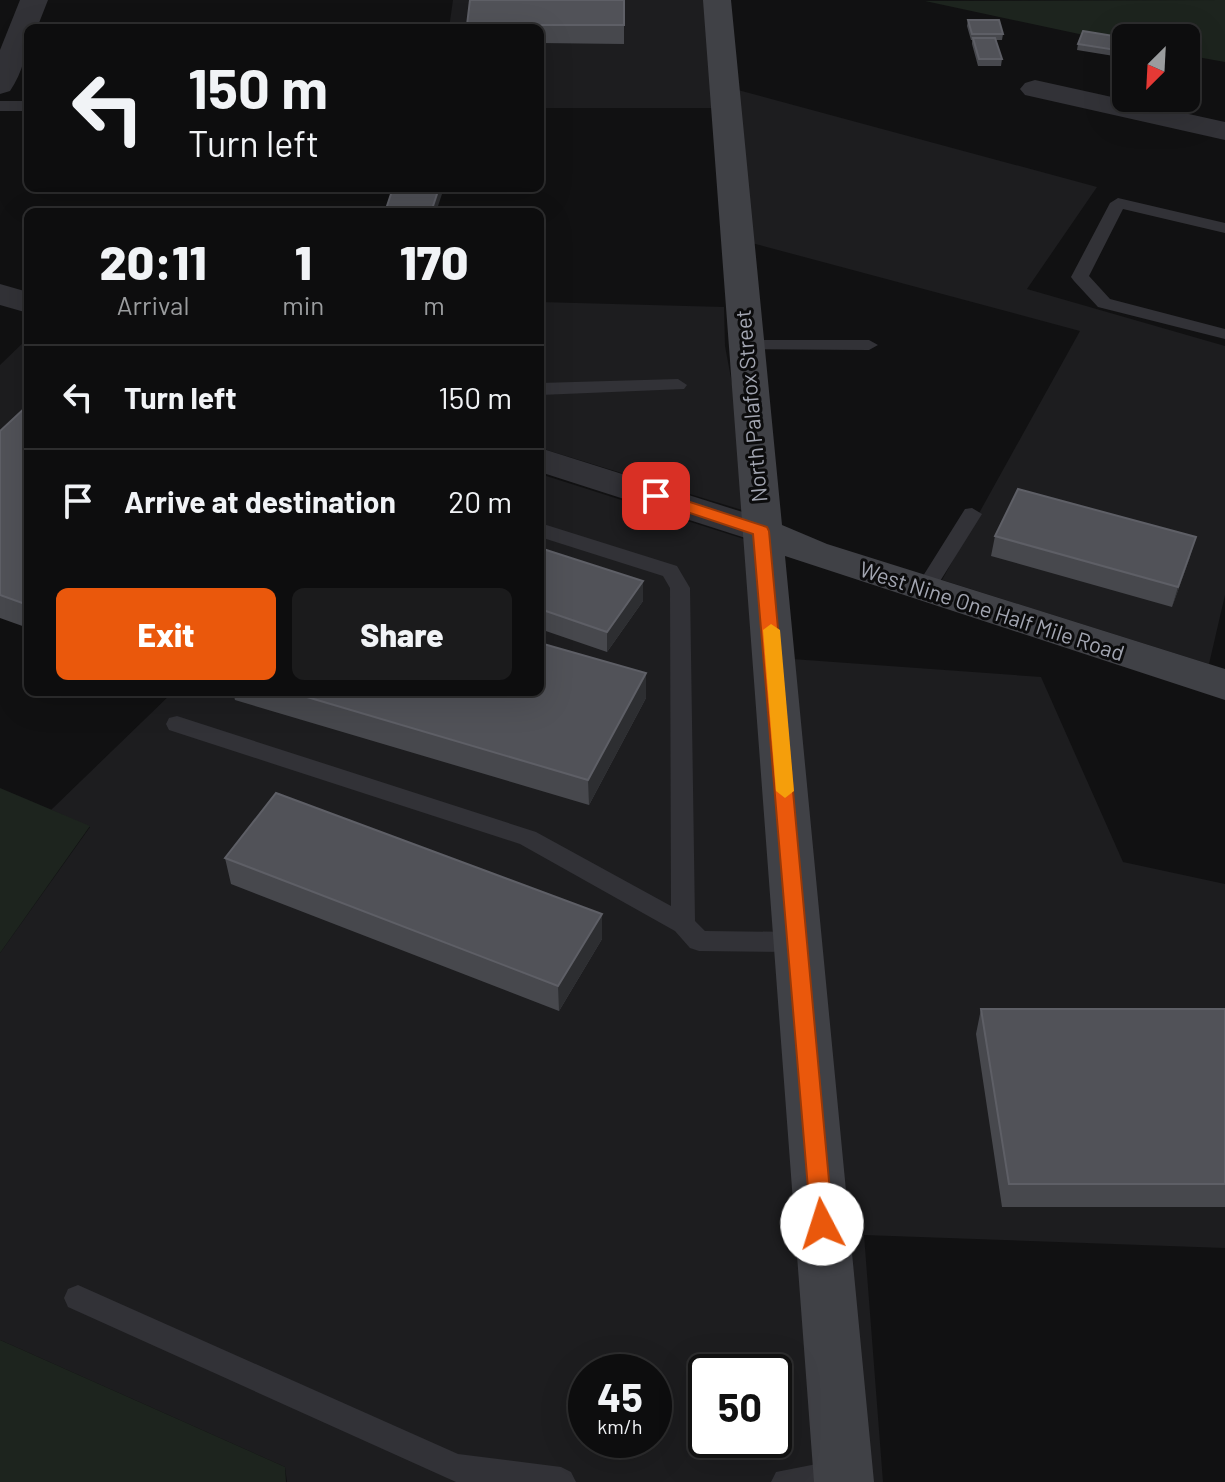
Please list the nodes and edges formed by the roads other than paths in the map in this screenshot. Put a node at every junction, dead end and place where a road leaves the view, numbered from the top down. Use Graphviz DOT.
graph roads {
  1 [pos="34,0"];
  2 [pos="717,0"];
  3 [pos="24,24"];
  4 [pos="24,25"];
  5 [pos="0,85"];
  6 [pos="1035,89"];
  7 [pos="0,106"];
  8 [pos="24,106"];
  9 [pos="1225,131"];
  10 [pos="1225,228"];
  11 [pos="0,294"];
  12 [pos="24,302"];
  13 [pos="1225,334"];
  14 [pos="746,345"];
  15 [pos="869,345"];
  16 [pos="678,385"];
  17 [pos="544,389"];
  18 [pos="544,461"];
  19 [pos="972,514"];
  20 [pos="544,531"];
  21 [pos="761,531"];
  22 [pos="925,589"];
  23 [pos="1225,685"];
  24 [pos="177,724"];
  25 [pos="683,924"];
  26 [pos="798,942"];
  27 [pos="78,1298"];
  28 [pos="844,1478"];
  29 [pos="561,1482"];
  30 [pos="786,1482"];
  1 -- 3 [label="street"];
  2 -- 14 [label="main road, North Palafox Street"];
  4 -- 5 [label="street"];
  6 -- 9 [label="street"];
  7 -- 8 [label="lane"];
  10 -- 13 [label="lane"];
  11 -- 12 [label="street"];
  14 -- 15 [label="lane"];
  14 -- 21 [label="main road, North Palafox Street"];
  16 -- 17 [label="lane"];
  18 -- 21 [label="street"];
  19 -- 22 [label="lane"];
  20 -- 25 [label="lane"];
  21 -- 22 [label="main road, West Nine One Half Mile Road"];
  21 -- 26 [label="main road, North Palafox Street"];
  22 -- 23 [label="main road, West Nine One Half Mile Road"];
  24 -- 25 [label="lane"];
  25 -- 26 [label="lane"];
  26 -- 28 [label="main road, North Palafox Street"];
  27 -- 29 [label="lane"];
  28 -- 30 [label="lane"];
}
